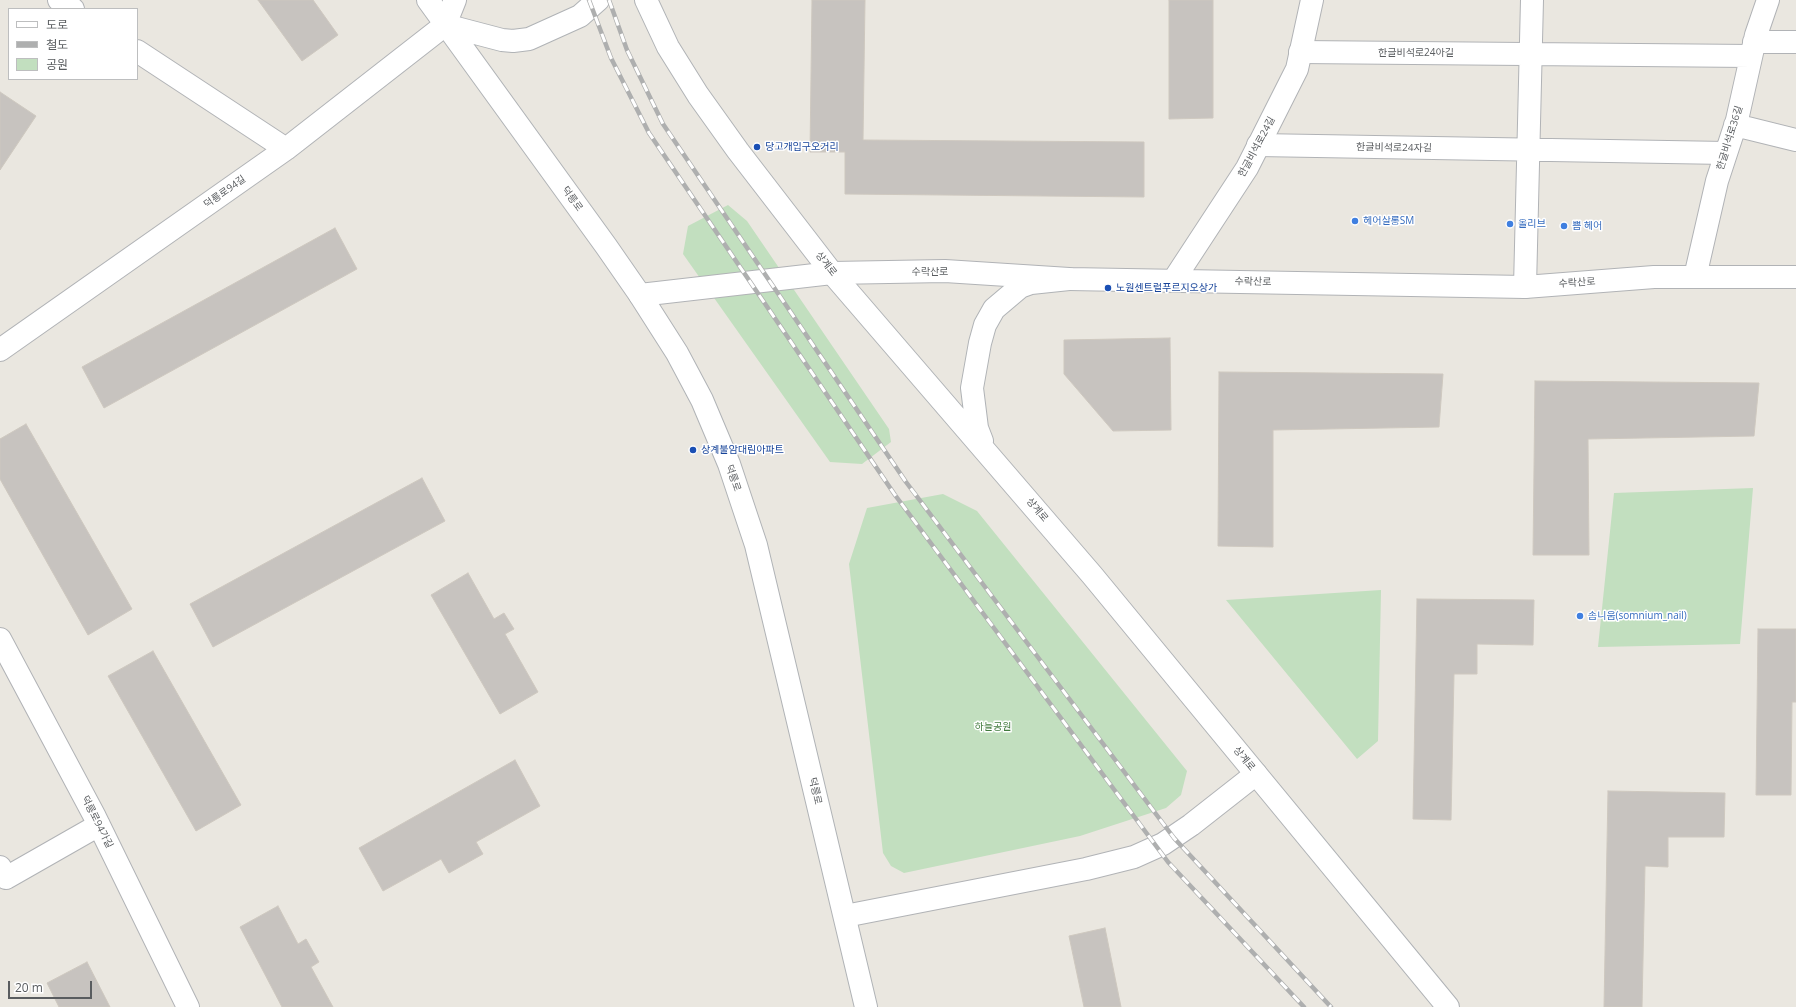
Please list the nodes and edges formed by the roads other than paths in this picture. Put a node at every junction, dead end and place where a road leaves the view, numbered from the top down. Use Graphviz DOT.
graph roads {
  1 [pos="59,0"];
  2 [pos="428,0"];
  3 [pos="455,0"];
  4 [pos="598,0"];
  5 [pos="646,0"];
  6 [pos="1312,0"];
  7 [pos="1532,0"];
  8 [pos="1768,0"];
  9 [pos="71,8"];
  10 [pos="445,25"];
  11 [pos="1796,42"];
  12 [pos="1752,49"];
  13 [pos="138,52"];
  14 [pos="1300,52"];
  15 [pos="1531,54"];
  16 [pos="1735,125"];
  17 [pos="1796,140"];
  18 [pos="1258,145"];
  19 [pos="286,149"];
  20 [pos="1529,150"];
  21 [pos="1726,154"];
  22 [pos="832,272"];
  23 [pos="1695,277"];
  24 [pos="1796,277"];
  25 [pos="1068,279"];
  26 [pos="1173,281"];
  27 [pos="1525,287"];
  28 [pos="640,295"];
  29 [pos="0,350"];
  30 [pos="986,450"];
  31 [pos="2,648"];
  32 [pos="1256,774"];
  33 [pos="99,825"];
  34 [pos="0,867"];
  35 [pos="845,916"];
  36 [pos="188,1007"];
  37 [pos="866,1007"];
  38 [pos="1448,1007"];
  1 -- 9 [label="street"];
  2 -- 10 [label="street, 덕릉로"];
  3 -- 10 [label="street"];
  4 -- 10 [label="street"];
  5 -- 22 [label="street, 상계로"];
  6 -- 14 [label="street, 한글비석로24길"];
  7 -- 15 [label="street"];
  8 -- 12 [label="street, 한글비석로36길"];
  10 -- 19 [label="street, 덕릉로94길"];
  10 -- 28 [label="street, 덕릉로"];
  11 -- 12 [label="street, 한글비석로24아길"];
  12 -- 15 [label="street, 한글비석로24아길"];
  12 -- 16 [label="street, 한글비석로36길"];
  13 -- 19 [label="street"];
  14 -- 15 [label="street, 한글비석로24아길"];
  14 -- 18 [label="street, 한글비석로24길"];
  15 -- 20 [label="street"];
  16 -- 17 [label="street"];
  16 -- 21 [label="street, 한글비석로36길"];
  18 -- 20 [label="street, 한글비석로24자길"];
  18 -- 26 [label="street, 한글비석로24길"];
  19 -- 29 [label="street, 덕릉로94길"];
  20 -- 21 [label="street, 한글비석로24자길"];
  20 -- 27 [label="street"];
  21 -- 23 [label="street, 한글비석로36길"];
  22 -- 25 [label="street, 수락산로"];
  22 -- 28 [label="street, 수락산로"];
  22 -- 30 [label="street, 상계로"];
  23 -- 24 [label="street, 수락산로"];
  23 -- 27 [label="street, 수락산로"];
  25 -- 26 [label="street, 수락산로"];
  25 -- 30 [label="street"];
  26 -- 27 [label="street, 수락산로"];
  28 -- 35 [label="street, 덕릉로"];
  30 -- 32 [label="street, 상계로"];
  31 -- 33 [label="street, 덕릉로94가길"];
  32 -- 35 [label="street"];
  32 -- 38 [label="street, 상계로"];
  33 -- 34 [label="street"];
  33 -- 36 [label="street, 덕릉로94가길"];
  35 -- 37 [label="street, 덕릉로"];
}
